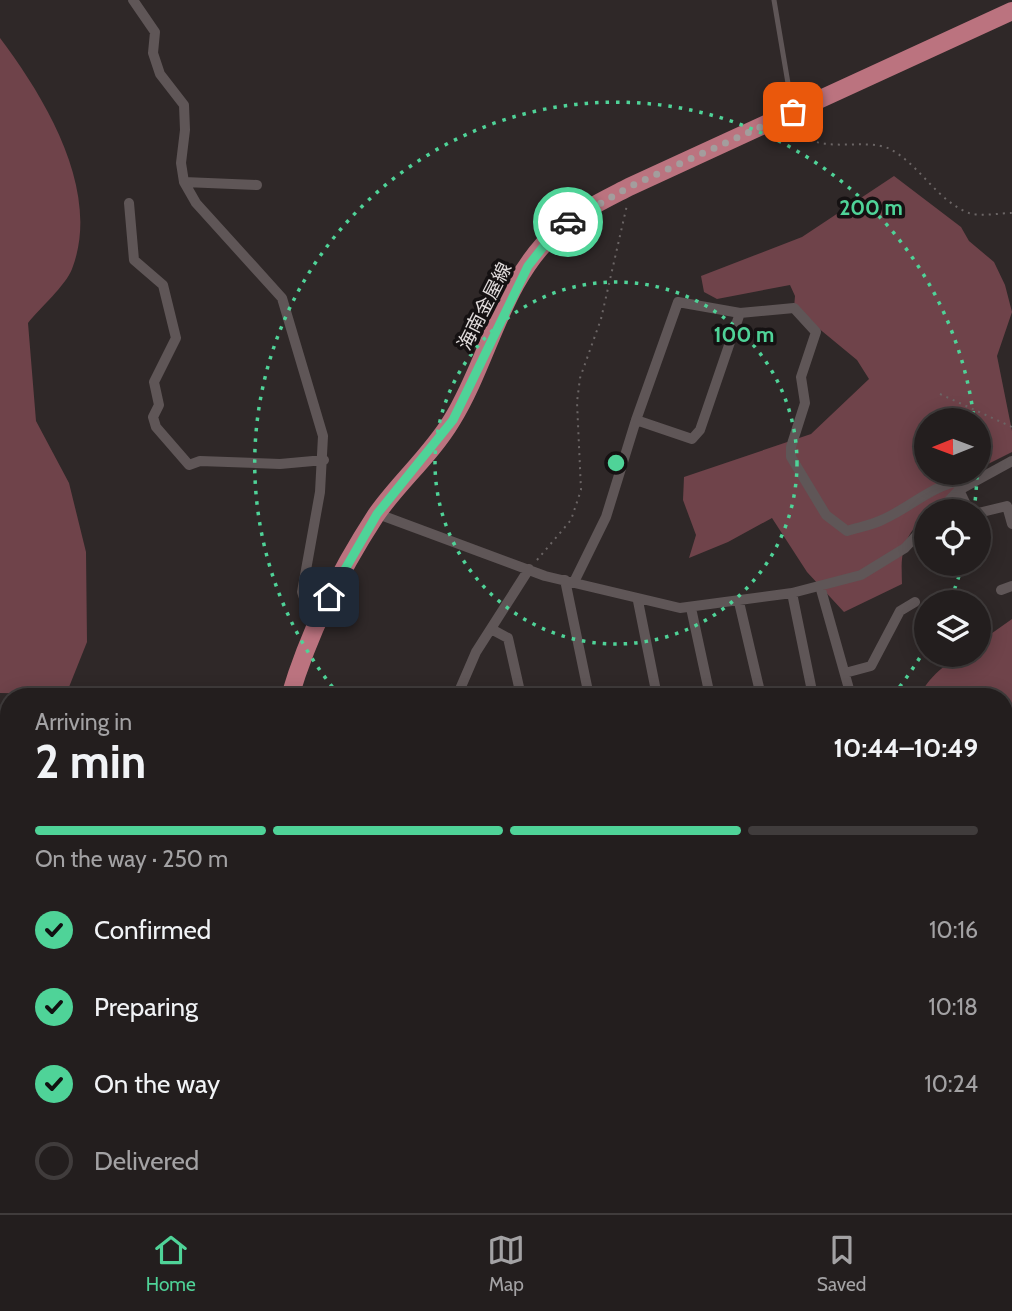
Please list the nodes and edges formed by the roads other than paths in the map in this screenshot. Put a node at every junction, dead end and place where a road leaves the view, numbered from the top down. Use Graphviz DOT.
graph roads {
  1 [pos="133,0"];
  2 [pos="774,0"];
  3 [pos="1012,11"];
  4 [pos="793,112"];
  5 [pos="184,182"];
  6 [pos="257,185"];
  7 [pos="129,203"];
  8 [pos="740,313"];
  9 [pos="636,420"];
  10 [pos="324,460"];
  11 [pos="1012,461"];
  12 [pos="991,472"];
  13 [pos="942,485"];
  14 [pos="966,485"];
  15 [pos="959,490"];
  16 [pos="950,499"];
  17 [pos="963,499"];
  18 [pos="991,510"];
  19 [pos="377,514"];
  20 [pos="1012,524"];
  21 [pos="914,538"];
  22 [pos="529,569"];
  23 [pos="570,581"];
  24 [pos="820,586"];
  25 [pos="792,593"];
  26 [pos="638,601"];
  27 [pos="738,602"];
  28 [pos="914,603"];
  29 [pos="691,608"];
  30 [pos="320,614"];
  31 [pos="493,630"];
  32 [pos="845,673"];
  33 [pos="293,688"];
  34 [pos="460,688"];
  35 [pos="519,688"];
  36 [pos="588,688"];
  37 [pos="655,688"];
  38 [pos="708,688"];
  39 [pos="759,688"];
  40 [pos="811,688"];
  41 [pos="849,688"];
  1 -- 5 [label="street"];
  2 -- 4 [label="lane"];
  3 -- 4 [label="main road, 海南金屋線"];
  4 -- 19 [label="main road, 海南金屋線"];
  5 -- 6 [label="street"];
  5 -- 10 [label="street"];
  7 -- 10 [label="street"];
  8 -- 9 [label="street"];
  8 -- 9 [label="street"];
  8 -- 13 [label="street"];
  9 -- 23 [label="street"];
  10 -- 30 [label="street"];
  11 -- 12 [label="street"];
  14 -- 15 [label="street"];
  15 -- 16 [label="street"];
  15 -- 17 [label="street"];
  18 -- 20 [label="street"];
  19 -- 22 [label="street"];
  19 -- 30 [label="main road, 海南金屋線"];
  21 -- 24 [label="street"];
  22 -- 23 [label="street"];
  22 -- 31 [label="street"];
  23 -- 26 [label="street"];
  23 -- 36 [label="street"];
  24 -- 25 [label="street"];
  24 -- 32 [label="street"];
  25 -- 27 [label="street"];
  25 -- 40 [label="street"];
  26 -- 29 [label="street"];
  26 -- 37 [label="street"];
  27 -- 29 [label="street"];
  27 -- 39 [label="street"];
  28 -- 32 [label="street"];
  29 -- 38 [label="street"];
  30 -- 33 [label="main road, 海南金屋線"];
  31 -- 34 [label="street"];
  31 -- 35 [label="street"];
  32 -- 41 [label="street"];
}
